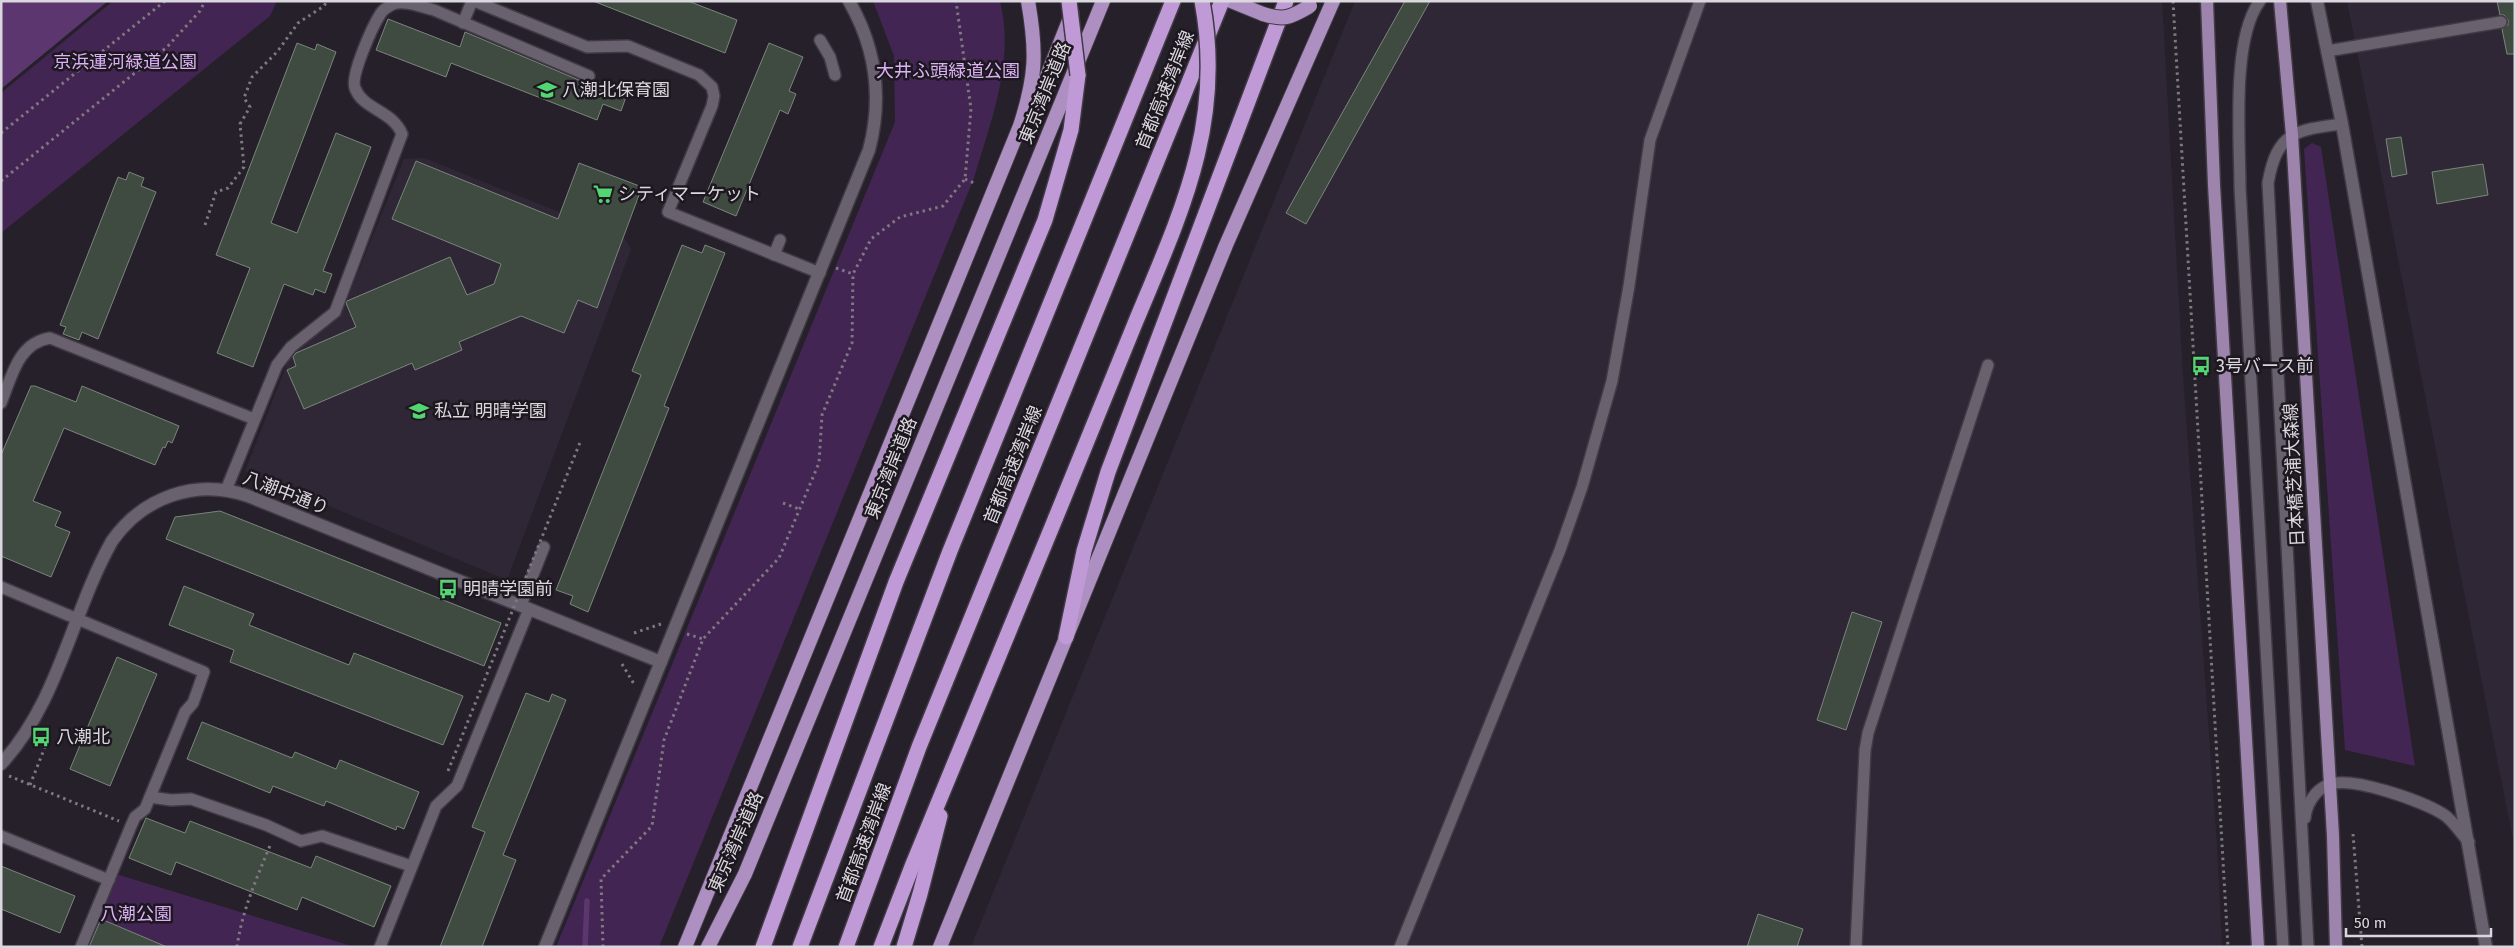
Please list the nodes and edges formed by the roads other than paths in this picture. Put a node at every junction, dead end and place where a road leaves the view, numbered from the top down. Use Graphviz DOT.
graph roads {
  1 [pos="473,1"];
  2 [pos="848,1"];
  3 [pos="1028,1"];
  4 [pos="1069,1"];
  5 [pos="1077,1"];
  6 [pos="1103,1"];
  7 [pos="1173,1"];
  8 [pos="1202,1"];
  9 [pos="1222,1"];
  10 [pos="1231,1"];
  11 [pos="1286,1"];
  12 [pos="1333,1"];
  13 [pos="1700,1"];
  14 [pos="2207,1"];
  15 [pos="2260,1"];
  16 [pos="2280,1"];
  17 [pos="2317,1"];
  18 [pos="1313,4"];
  19 [pos="2501,22"];
  20 [pos="463,23"];
  21 [pos="820,40"];
  22 [pos="2327,51"];
  23 [pos="835,75"];
  24 [pos="1078,75"];
  25 [pos="590,76"];
  26 [pos="2342,124"];
  27 [pos="1020,126"];
  28 [pos="2292,135"];
  29 [pos="780,240"];
  30 [pos="774,255"];
  31 [pos="825,270"];
  32 [pos="1988,365"];
  33 [pos="1,403"];
  34 [pos="254,420"];
  35 [pos="226,490"];
  36 [pos="544,547"];
  37 [pos="1,587"];
  38 [pos="525,607"];
  39 [pos="78,619"];
  40 [pos="1066,637"];
  41 [pos="661,662"];
  42 [pos="954,762"];
  43 [pos="1,764"];
  44 [pos="2330,784"];
  45 [pos="150,797"];
  46 [pos="1,836"];
  47 [pos="2302,838"];
  48 [pos="2469,842"];
  49 [pos="411,866"];
  50 [pos="109,880"];
  51 [pos="81,947"];
  52 [pos="380,947"];
  53 [pos="545,947"];
  54 [pos="685,947"];
  55 [pos="708,947"];
  56 [pos="762,947"];
  57 [pos="800,947"];
  58 [pos="846,947"];
  59 [pos="881,947"];
  60 [pos="904,947"];
  61 [pos="940,947"];
  62 [pos="1400,947"];
  63 [pos="1856,947"];
  64 [pos="2258,947"];
  65 [pos="2283,947"];
  66 [pos="2308,947"];
  67 [pos="2336,947"];
  68 [pos="2486,947"];
  1 -- 20 [label="lane"];
  1 -- 30 [label="lane"];
  2 -- 31 [label="street"];
  3 -- 27 [label="highway, 東京湾岸道路"];
  4 -- 24 [label="highway, bridge"];
  5 -- 24 [label="highway, bridge"];
  5 -- 27 [label="highway"];
  6 -- 55 [label="highway, 東京湾岸道路"];
  7 -- 57 [label="highway, 首都高速湾岸線"];
  8 -- 42 [label="highway, bridge"];
  9 -- 58 [label="highway, 首都高速湾岸線"];
  10 -- 18 [label="highway, bridge"];
  11 -- 40 [label="highway"];
  12 -- 40 [label="highway"];
  13 -- 62 [label="lane"];
  14 -- 64 [label="main road"];
  15 -- 65 [label="lane"];
  16 -- 28 [label="main road, 日本橋芝浦大森線"];
  17 -- 22 [label="street"];
  19 -- 22 [label="lane"];
  20 -- 25 [label="lane"];
  20 -- 34 [label="lane"];
  21 -- 23 [label="lane"];
  22 -- 26 [label="street"];
  24 -- 56 [label="highway"];
  26 -- 28 [label="lane"];
  26 -- 48 [label="street"];
  27 -- 54 [label="highway, 東京湾岸道路"];
  28 -- 44 [label="main road, 日本橋芝浦大森線"];
  28 -- 47 [label="lane"];
  29 -- 30 [label="lane"];
  30 -- 31 [label="lane"];
  31 -- 41 [label="street"];
  32 -- 63 [label="lane"];
  33 -- 34 [label="lane"];
  34 -- 35 [label="lane"];
  35 -- 38 [label="street, 八潮中通り"];
  35 -- 39 [label="street, 八潮中通り"];
  36 -- 38 [label="lane"];
  37 -- 39 [label="lane"];
  38 -- 41 [label="street, 八潮中通り"];
  38 -- 49 [label="lane"];
  39 -- 43 [label="street, 八潮中通り"];
  39 -- 45 [label="lane"];
  40 -- 61 [label="highway"];
  41 -- 53 [label="street"];
  42 -- 59 [label="highway"];
  42 -- 60 [label="highway"];
  44 -- 47 [label="lane"];
  44 -- 48 [label="lane"];
  44 -- 67 [label="main road, 日本橋芝浦大森線"];
  45 -- 49 [label="lane"];
  45 -- 50 [label="lane"];
  46 -- 50 [label="lane"];
  47 -- 66 [label="lane"];
  48 -- 68 [label="street"];
  49 -- 52 [label="lane"];
  50 -- 51 [label="lane"];
}
